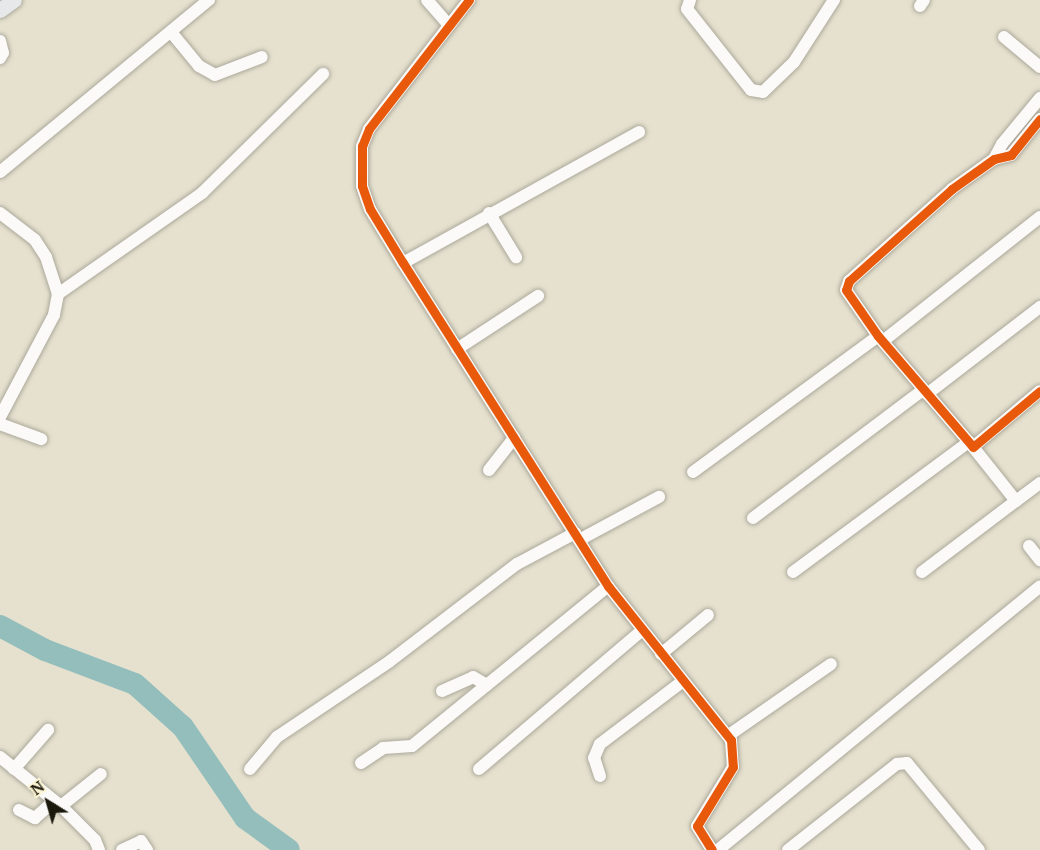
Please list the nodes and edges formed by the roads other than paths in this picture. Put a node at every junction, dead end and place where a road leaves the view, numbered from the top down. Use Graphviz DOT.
graph roads {
  1 [pos="15,0"];
  2 [pos="209,0"];
  3 [pos="427,0"];
  4 [pos="469,0"];
  5 [pos="690,0"];
  6 [pos="834,0"];
  7 [pos="0,10"];
  8 [pos="449,25"];
  9 [pos="171,32"];
  10 [pos="1004,38"];
  11 [pos="0,41"];
  12 [pos="262,57"];
  13 [pos="0,58"];
  14 [pos="1040,67"];
  15 [pos="324,74"];
  16 [pos="1040,98"];
  17 [pos="1040,119"];
  18 [pos="639,132"];
  19 [pos="994,159"];
  20 [pos="0,172"];
  21 [pos="0,213"];
  22 [pos="489,213"];
  23 [pos="1040,217"];
  24 [pos="516,257"];
  25 [pos="403,263"];
  26 [pos="58,294"];
  27 [pos="538,296"];
  28 [pos="1040,307"];
  29 [pos="881,338"];
  30 [pos="457,349"];
  31 [pos="1040,391"];
  32 [pos="925,392"];
  33 [pos="0,417"];
  34 [pos="0,424"];
  35 [pos="514,438"];
  36 [pos="41,439"];
  37 [pos="971,445"];
  38 [pos="489,470"];
  39 [pos="693,472"];
  40 [pos="1040,483"];
  41 [pos="659,497"];
  42 [pos="1016,501"];
  43 [pos="753,518"];
  44 [pos="577,536"];
  45 [pos="1029,546"];
  46 [pos="1040,560"];
  47 [pos="793,572"];
  48 [pos="922,572"];
  49 [pos="609,586"];
  50 [pos="1040,586"];
  51 [pos="708,615"];
  52 [pos="641,631"];
  53 [pos="661,654"];
  54 [pos="831,664"];
  55 [pos="683,681"];
  56 [pos="487,685"];
  57 [pos="442,691"];
  58 [pos="48,730"];
  59 [pos="729,735"];
  60 [pos="0,757"];
  61 [pos="361,763"];
  62 [pos="14,769"];
  63 [pos="250,769"];
  64 [pos="479,770"];
  65 [pos="101,774"];
  66 [pos="600,777"];
  67 [pos="58,803"];
  68 [pos="19,810"];
  69 [pos="100,850"];
  70 [pos="122,850"];
  71 [pos="147,850"];
  72 [pos="712,850"];
  73 [pos="718,850"];
  74 [pos="788,850"];
  75 [pos="979,850"];
  1 -- 7 [label="main road"];
  2 -- 9 [label="street"];
  3 -- 8 [label="street"];
  4 -- 8 [label="street"];
  5 -- 6 [label="street"];
  8 -- 25 [label="street"];
  9 -- 12 [label="street"];
  9 -- 20 [label="street"];
  10 -- 14 [label="street"];
  11 -- 13 [label="street"];
  15 -- 26 [label="street"];
  16 -- 19 [label="street"];
  17 -- 19 [label="street"];
  18 -- 22 [label="street"];
  19 -- 29 [label="street"];
  21 -- 26 [label="street"];
  22 -- 24 [label="street"];
  22 -- 25 [label="street"];
  23 -- 29 [label="street"];
  25 -- 30 [label="street"];
  26 -- 33 [label="street"];
  27 -- 30 [label="street"];
  28 -- 32 [label="street"];
  29 -- 32 [label="street"];
  29 -- 39 [label="street"];
  30 -- 35 [label="street"];
  31 -- 37 [label="street"];
  32 -- 37 [label="street"];
  32 -- 43 [label="street"];
  34 -- 36 [label="street"];
  35 -- 38 [label="street"];
  35 -- 44 [label="street"];
  37 -- 42 [label="street"];
  37 -- 47 [label="street"];
  40 -- 42 [label="street"];
  41 -- 44 [label="street"];
  42 -- 48 [label="street"];
  44 -- 49 [label="street"];
  44 -- 63 [label="street"];
  45 -- 46 [label="street"];
  49 -- 52 [label="street"];
  49 -- 56 [label="street"];
  50 -- 73 [label="street"];
  51 -- 53 [label="street"];
  52 -- 53 [label="street"];
  52 -- 64 [label="street"];
  53 -- 55 [label="street"];
  54 -- 59 [label="street"];
  55 -- 59 [label="street"];
  55 -- 66 [label="street"];
  56 -- 57 [label="street"];
  56 -- 61 [label="street"];
  58 -- 62 [label="street"];
  59 -- 72 [label="street"];
  60 -- 62 [label="street"];
  62 -- 67 [label="street"];
  65 -- 67 [label="street"];
  67 -- 68 [label="street"];
  67 -- 69 [label="street"];
  70 -- 71 [label="street"];
  74 -- 75 [label="street"];
}
